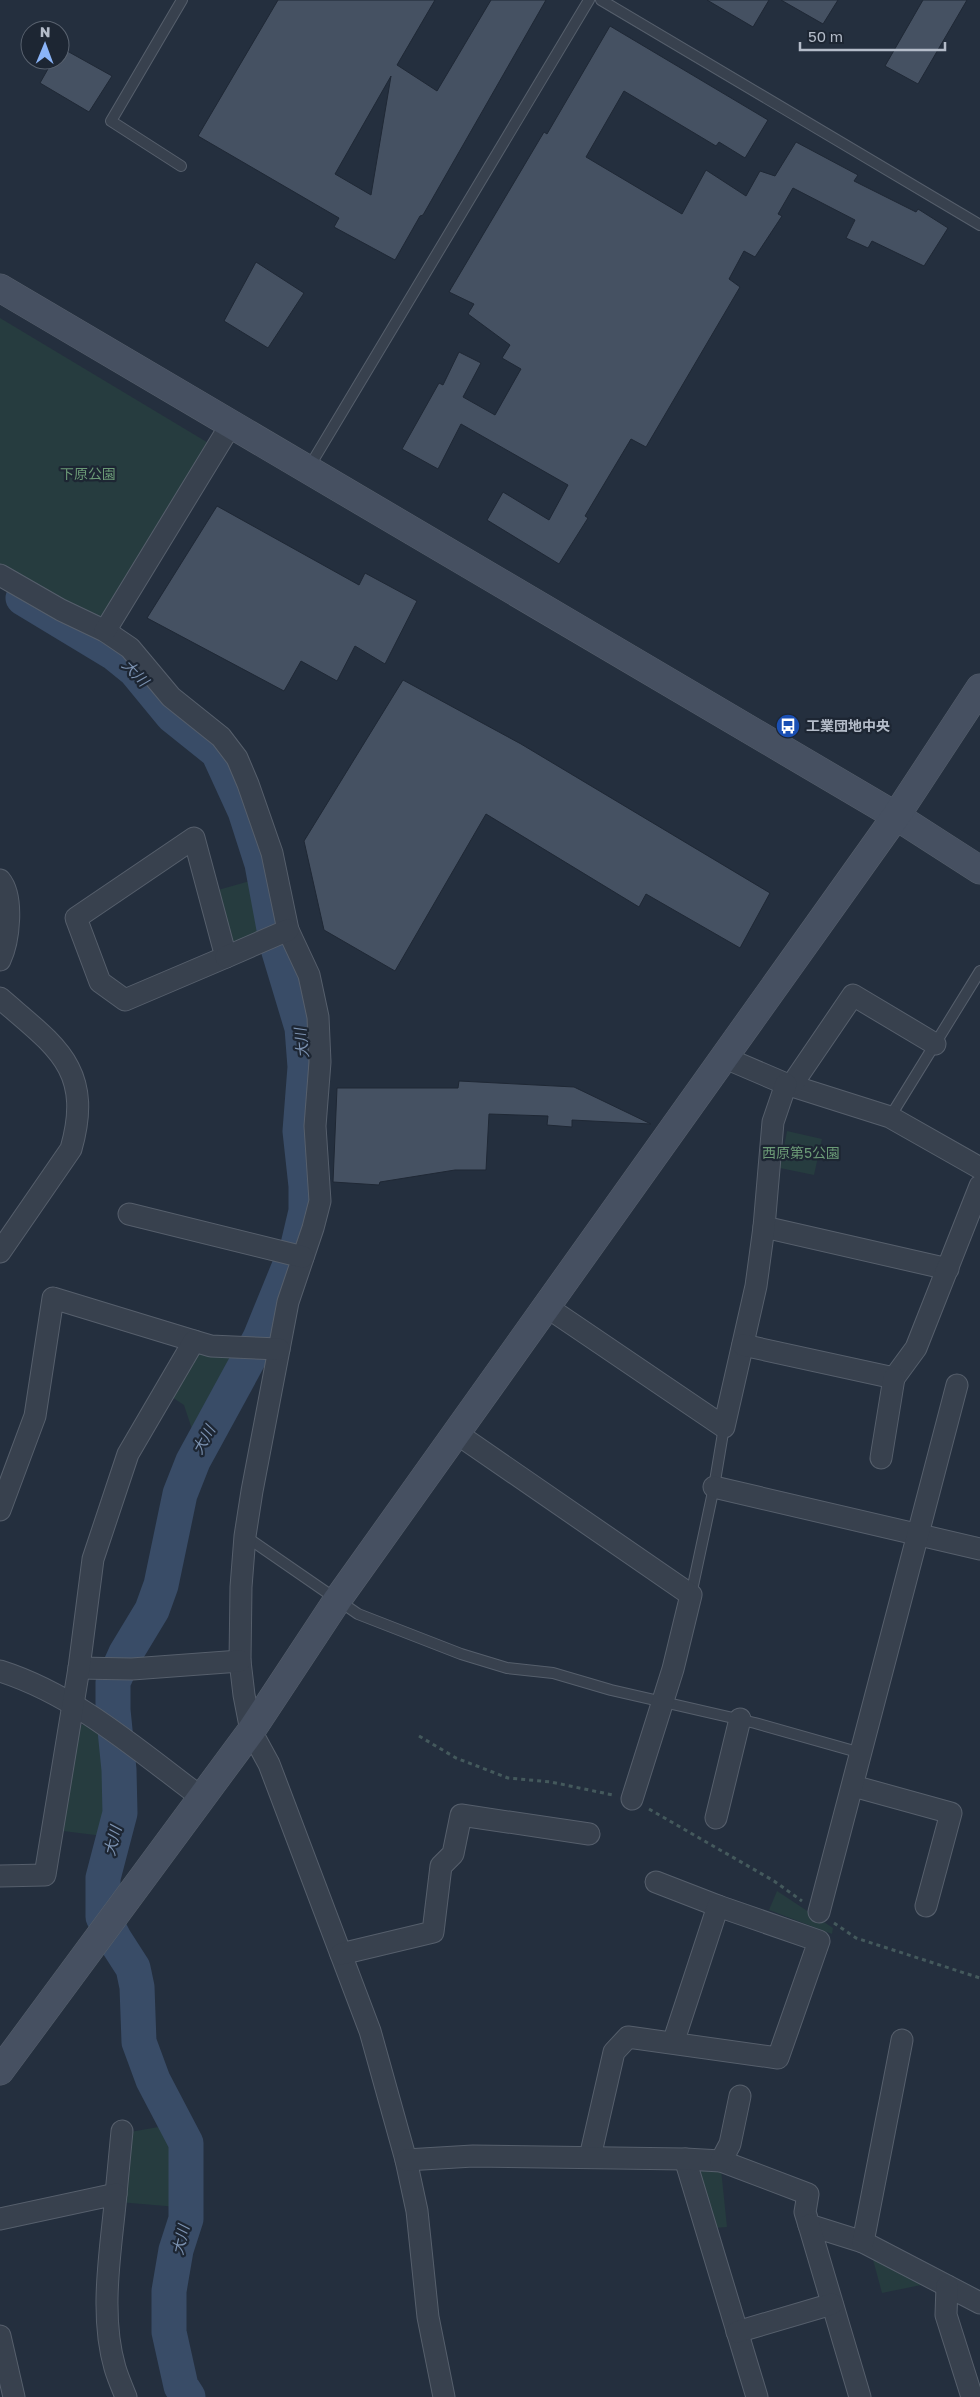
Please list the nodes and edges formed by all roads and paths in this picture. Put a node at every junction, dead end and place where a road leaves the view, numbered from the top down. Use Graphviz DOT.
graph roads {
  1 [pos="182,0"];
  2 [pos="589,0"];
  3 [pos="601,0"];
  4 [pos="181,166"];
  5 [pos="980,225"];
  6 [pos="0,288"];
  7 [pos="230,426"];
  8 [pos="307,470"];
  9 [pos="0,575"];
  10 [pos="105,631"];
  11 [pos="980,688"];
  12 [pos="896,816"];
  13 [pos="980,870"];
  14 [pos="0,880"];
  15 [pos="288,930"];
  16 [pos="226,957"];
  17 [pos="0,960"];
  18 [pos="980,971"];
  19 [pos="0,998"];
  20 [pos="935,1044"];
  21 [pos="723,1057"];
  22 [pos="788,1085"];
  23 [pos="890,1116"];
  24 [pos="980,1168"];
  25 [pos="980,1186"];
  26 [pos="129,1214"];
  27 [pos="764,1227"];
  28 [pos="0,1252"];
  29 [pos="303,1257"];
  30 [pos="948,1269"];
  31 [pos="547,1308"];
  32 [pos="194,1341"];
  33 [pos="743,1344"];
  34 [pos="273,1349"];
  35 [pos="894,1378"];
  36 [pos="957,1385"];
  37 [pos="724,1427"];
  38 [pos="456,1433"];
  39 [pos="881,1458"];
  40 [pos="714,1487"];
  41 [pos="0,1510"];
  42 [pos="919,1535"];
  43 [pos="245,1536"];
  44 [pos="980,1549"];
  45 [pos="691,1595"];
  46 [pos="338,1599"];
  47 [pos="240,1661"];
  48 [pos="87,1668"];
  49 [pos="0,1671"];
  50 [pos="663,1702"];
  51 [pos="72,1704"];
  52 [pos="740,1719"];
  53 [pos="251,1731"];
  54 [pos="419,1736"];
  55 [pos="861,1753"];
  56 [pos="852,1786"];
  57 [pos="202,1798"];
  58 [pos="632,1799"];
  59 [pos="716,1818"];
  60 [pos="589,1834"];
  61 [pos="0,1876"];
  62 [pos="656,1882"];
  63 [pos="718,1906"];
  64 [pos="926,1906"];
  65 [pos="819,1912"];
  66 [pos="341,1954"];
  67 [pos="980,1978"];
  68 [pos="902,2040"];
  69 [pos="673,2043"];
  70 [pos="0,2070"];
  71 [pos="740,2096"];
  72 [pos="122,2131"];
  73 [pos="590,2157"];
  74 [pos="685,2159"];
  75 [pos="406,2160"];
  76 [pos="721,2161"];
  77 [pos="116,2194"];
  78 [pos="0,2219"];
  79 [pos="809,2225"];
  80 [pos="862,2242"];
  81 [pos="947,2286"];
  82 [pos="832,2304"];
  83 [pos="980,2304"];
  84 [pos="737,2332"];
  85 [pos="0,2336"];
  86 [pos="3,2362"];
  87 [pos="14,2397"];
  88 [pos="126,2397"];
  89 [pos="444,2397"];
  90 [pos="757,2397"];
  91 [pos="860,2397"];
  92 [pos="972,2397"];
  1 -- 4 [label="lane"];
  2 -- 8 [label="lane"];
  3 -- 5 [label="lane"];
  6 -- 7 [label="street"];
  7 -- 8 [label="street"];
  7 -- 10 [label="street"];
  8 -- 12 [label="street"];
  9 -- 10 [label="street"];
  10 -- 15 [label="street"];
  11 -- 12 [label="street"];
  12 -- 13 [label="street"];
  12 -- 21 [label="street"];
  14 -- 17 [label="street"];
  15 -- 16 [label="street"];
  15 -- 29 [label="street"];
  16 -- 16 [label="street"];
  18 -- 20 [label="lane"];
  19 -- 28 [label="street"];
  20 -- 22 [label="street"];
  20 -- 23 [label="lane"];
  21 -- 22 [label="street"];
  21 -- 31 [label="street"];
  22 -- 23 [label="street"];
  22 -- 27 [label="street"];
  23 -- 24 [label="street"];
  25 -- 30 [label="street"];
  26 -- 29 [label="street"];
  27 -- 30 [label="street"];
  27 -- 33 [label="street"];
  29 -- 34 [label="street"];
  30 -- 35 [label="street"];
  31 -- 37 [label="street"];
  31 -- 38 [label="street"];
  32 -- 34 [label="street"];
  32 -- 41 [label="street"];
  32 -- 48 [label="street"];
  33 -- 35 [label="street"];
  33 -- 37 [label="street"];
  34 -- 43 [label="street"];
  35 -- 39 [label="street"];
  36 -- 42 [label="street"];
  37 -- 40 [label="lane"];
  38 -- 45 [label="street"];
  38 -- 46 [label="street"];
  40 -- 42 [label="street"];
  40 -- 45 [label="lane"];
  42 -- 44 [label="street"];
  42 -- 55 [label="street"];
  43 -- 46 [label="lane"];
  43 -- 47 [label="street"];
  45 -- 50 [label="street"];
  46 -- 50 [label="lane"];
  46 -- 53 [label="street"];
  47 -- 48 [label="street"];
  47 -- 53 [label="street"];
  48 -- 51 [label="street"];
  49 -- 51 [label="street"];
  50 -- 52 [label="lane"];
  50 -- 58 [label="street"];
  51 -- 57 [label="street"];
  51 -- 61 [label="street"];
  52 -- 55 [label="lane"];
  52 -- 59 [label="street"];
  53 -- 57 [label="street"];
  53 -- 66 [label="street"];
  54 -- 58 [label="path"];
  55 -- 56 [label="street"];
  56 -- 64 [label="street"];
  56 -- 65 [label="street"];
  57 -- 70 [label="street"];
  58 -- 65 [label="path"];
  60 -- 66 [label="street"];
  62 -- 63 [label="street"];
  63 -- 69 [label="street"];
  63 -- 69 [label="street"];
  65 -- 67 [label="path"];
  66 -- 75 [label="street"];
  68 -- 80 [label="street"];
  69 -- 73 [label="street"];
  71 -- 76 [label="street"];
  72 -- 77 [label="street"];
  73 -- 74 [label="street"];
  73 -- 75 [label="street"];
  74 -- 76 [label="street"];
  74 -- 84 [label="street"];
  75 -- 89 [label="street"];
  76 -- 79 [label="street"];
  77 -- 78 [label="street"];
  77 -- 88 [label="street"];
  79 -- 80 [label="street"];
  79 -- 82 [label="street"];
  80 -- 81 [label="street"];
  81 -- 83 [label="street"];
  81 -- 92 [label="street"];
  82 -- 84 [label="street"];
  82 -- 91 [label="street"];
  84 -- 90 [label="street"];
  85 -- 86 [label="street"];
  86 -- 87 [label="street"];
}
